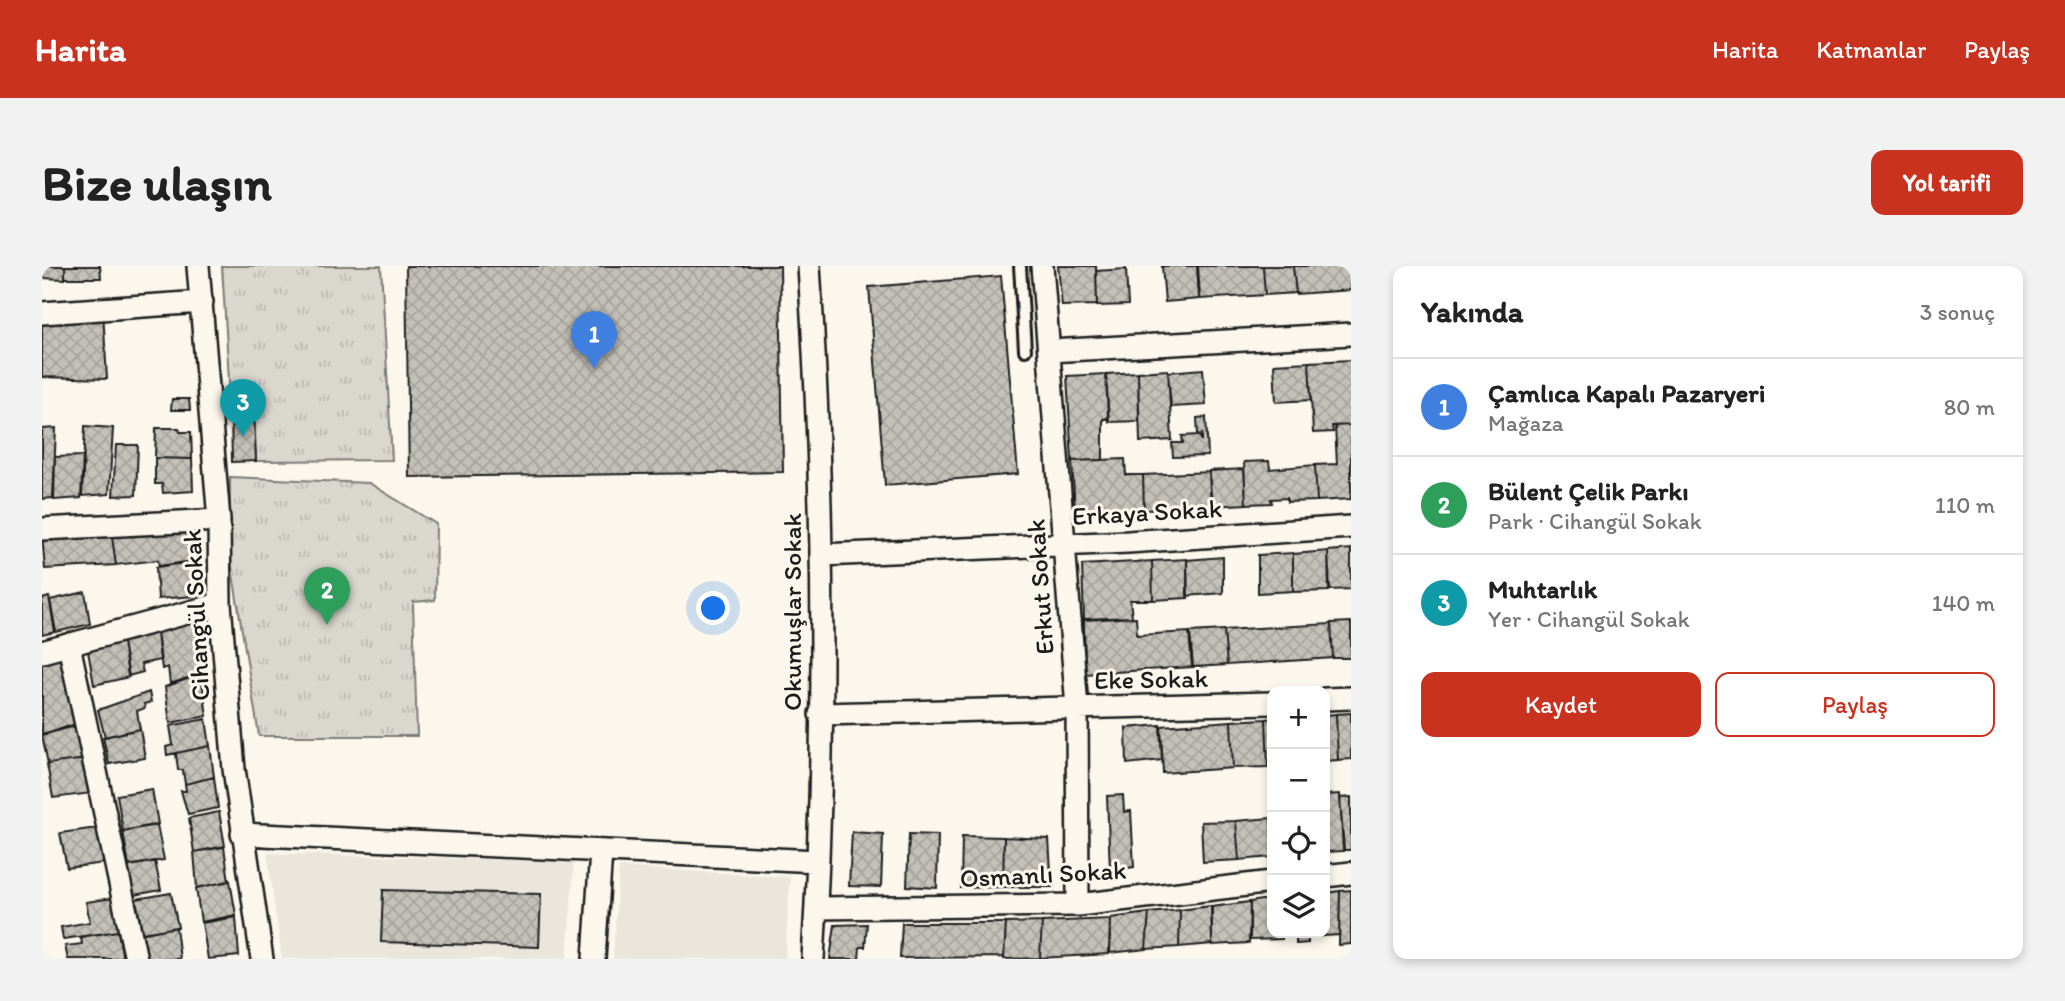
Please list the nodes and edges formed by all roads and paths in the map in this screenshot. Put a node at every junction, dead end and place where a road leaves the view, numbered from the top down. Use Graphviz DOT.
graph roads {
  1 [pos="198,266"];
  2 [pos="809,266"];
  3 [pos="1020,266"];
  4 [pos="1042,266"];
  5 [pos="202,302"];
  6 [pos="42,313"];
  7 [pos="1351,334"];
  8 [pos="1025,350"];
  9 [pos="1051,351"];
  10 [pos="219,520"];
  11 [pos="1351,527"];
  12 [pos="42,529"];
  13 [pos="1066,545"];
  14 [pos="821,555"];
  15 [pos="220,604"];
  16 [pos="69,645"];
  17 [pos="42,652"];
  18 [pos="1351,698"];
  19 [pos="1330,699"];
  20 [pos="1267,703"];
  21 [pos="1077,708"];
  22 [pos="820,714"];
  23 [pos="243,834"];
  24 [pos="600,851"];
  25 [pos="818,861"];
  26 [pos="1351,873"];
  27 [pos="1330,875"];
  28 [pos="1267,883"];
  29 [pos="1078,905"];
  30 [pos="816,908"];
  31 [pos="136,959"];
  32 [pos="262,959"];
  33 [pos="594,959"];
  34 [pos="813,959"];
  1 -- 5 [label="street, Cihangül Sokak"];
  2 -- 14 [label="street, Okumuşlar Sokak"];
  3 -- 8 [label="lane"];
  4 -- 9 [label="street, Erkut Sokak"];
  5 -- 6 [label="street"];
  5 -- 10 [label="street, Cihangül Sokak"];
  7 -- 9 [label="street"];
  9 -- 13 [label="street, Erkut Sokak"];
  10 -- 12 [label="street"];
  10 -- 15 [label="street, Cihangül Sokak"];
  11 -- 13 [label="street, Erkaya Sokak"];
  13 -- 14 [label="street, Erkaya Sokak"];
  13 -- 21 [label="street, Erkut Sokak"];
  14 -- 22 [label="street, Okumuşlar Sokak"];
  15 -- 16 [label="street"];
  15 -- 23 [label="street, Cihangül Sokak"];
  16 -- 17 [label="street"];
  16 -- 31 [label="street"];
  18 -- 19 [label="street"];
  20 -- 21 [label="street, Eke Sokak"];
  21 -- 22 [label="street, Eke Sokak"];
  21 -- 29 [label="street, Erkut Sokak"];
  22 -- 25 [label="street, Okumuşlar Sokak"];
  23 -- 24 [label="street"];
  23 -- 32 [label="street, Cihangül Sokak"];
  24 -- 25 [label="street"];
  24 -- 33 [label="street"];
  25 -- 30 [label="street, Okumuşlar Sokak"];
  26 -- 27 [label="street"];
  28 -- 29 [label="street, Osmanlı Sokak"];
  29 -- 30 [label="street, Osmanlı Sokak"];
  30 -- 34 [label="street, Okumuşlar Sokak"];
}
